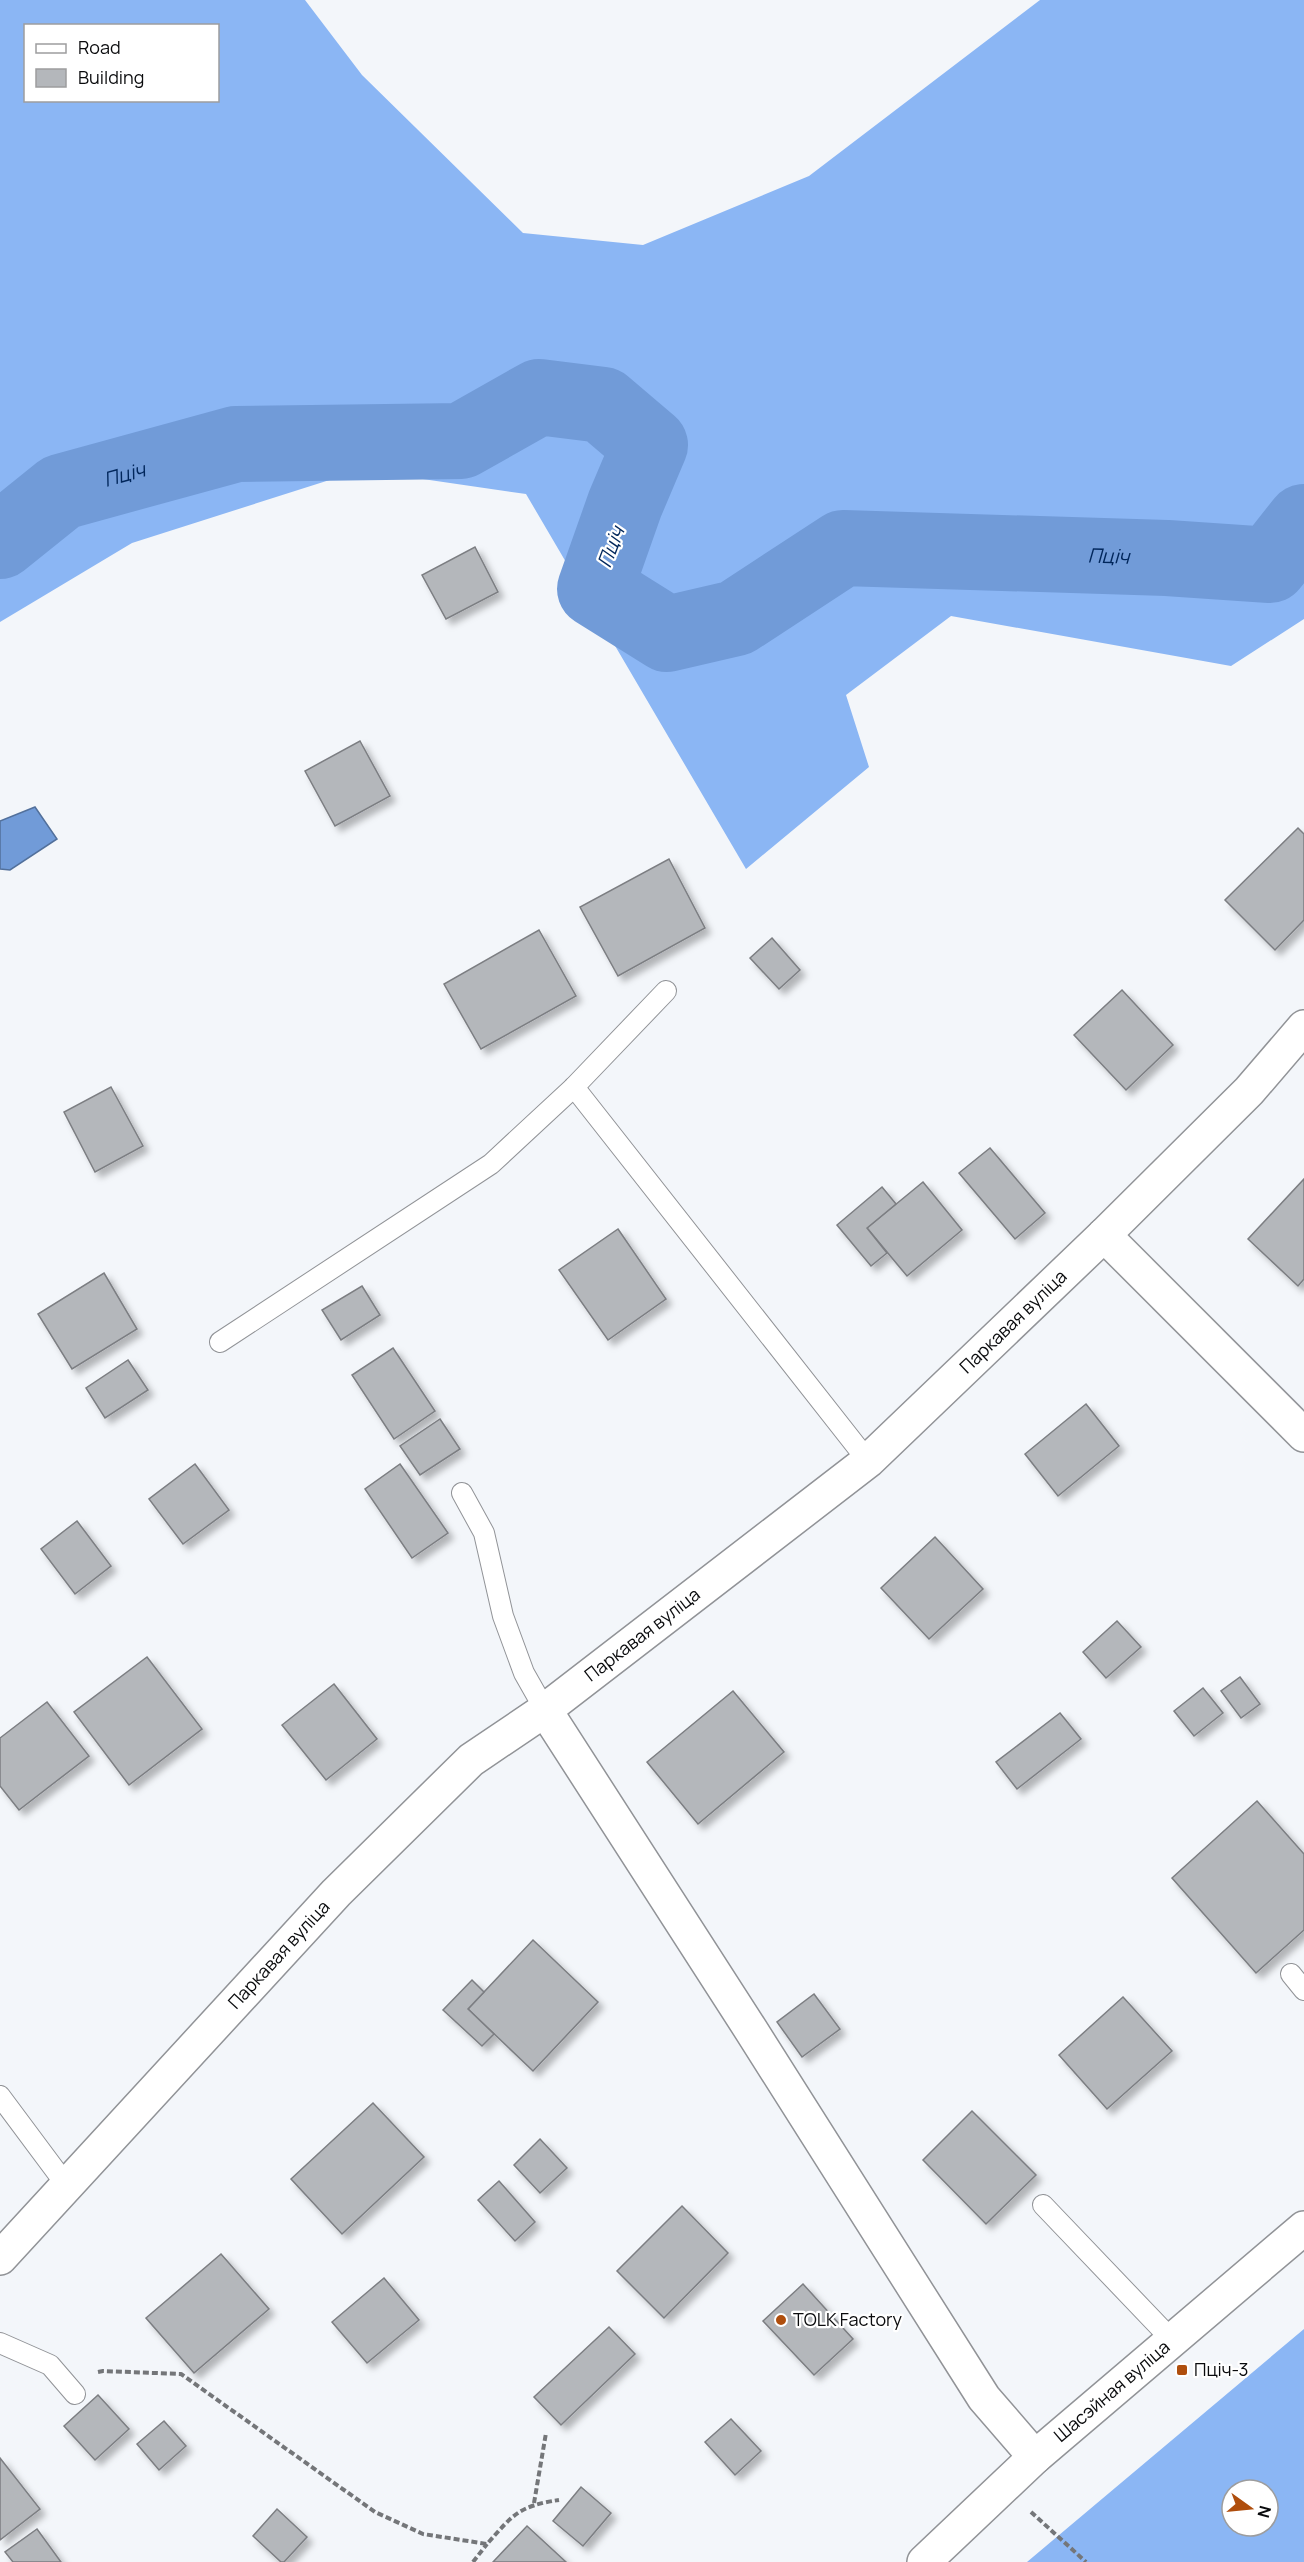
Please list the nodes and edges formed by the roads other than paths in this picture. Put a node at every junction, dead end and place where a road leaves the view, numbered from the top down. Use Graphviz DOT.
graph roads {
  1 [pos="666,991"];
  2 [pos="1304,1027"];
  3 [pos="574,1087"];
  4 [pos="1104,1235"];
  5 [pos="220,1342"];
  6 [pos="1304,1435"];
  7 [pos="868,1461"];
  8 [pos="462,1493"];
  9 [pos="544,1710"];
  10 [pos="1291,1974"];
  11 [pos="1304,1990"];
  12 [pos="0,2096"];
  13 [pos="68,2186"];
  14 [pos="1043,2205"];
  15 [pos="1304,2228"];
  16 [pos="0,2258"];
  17 [pos="1172,2340"];
  18 [pos="0,2343"];
  19 [pos="71,2389"];
  20 [pos="1035,2457"];
  21 [pos="924,2562"];
  1 -- 3 [label="lane"];
  2 -- 4 [label="street, Паркавая вуліца"];
  3 -- 5 [label="lane"];
  3 -- 7 [label="lane"];
  4 -- 6 [label="street"];
  4 -- 7 [label="street, Паркавая вуліца"];
  7 -- 9 [label="street, Паркавая вуліца"];
  8 -- 9 [label="lane"];
  9 -- 13 [label="street, Паркавая вуліца"];
  9 -- 20 [label="street"];
  10 -- 11 [label="lane"];
  12 -- 13 [label="lane"];
  13 -- 16 [label="street, Паркавая вуліца"];
  14 -- 17 [label="lane"];
  15 -- 17 [label="street, Шасэйная вуліца"];
  17 -- 20 [label="street, Шасэйная вуліца"];
  18 -- 19 [label="lane"];
  20 -- 21 [label="street, Шасэйная вуліца"];
}
